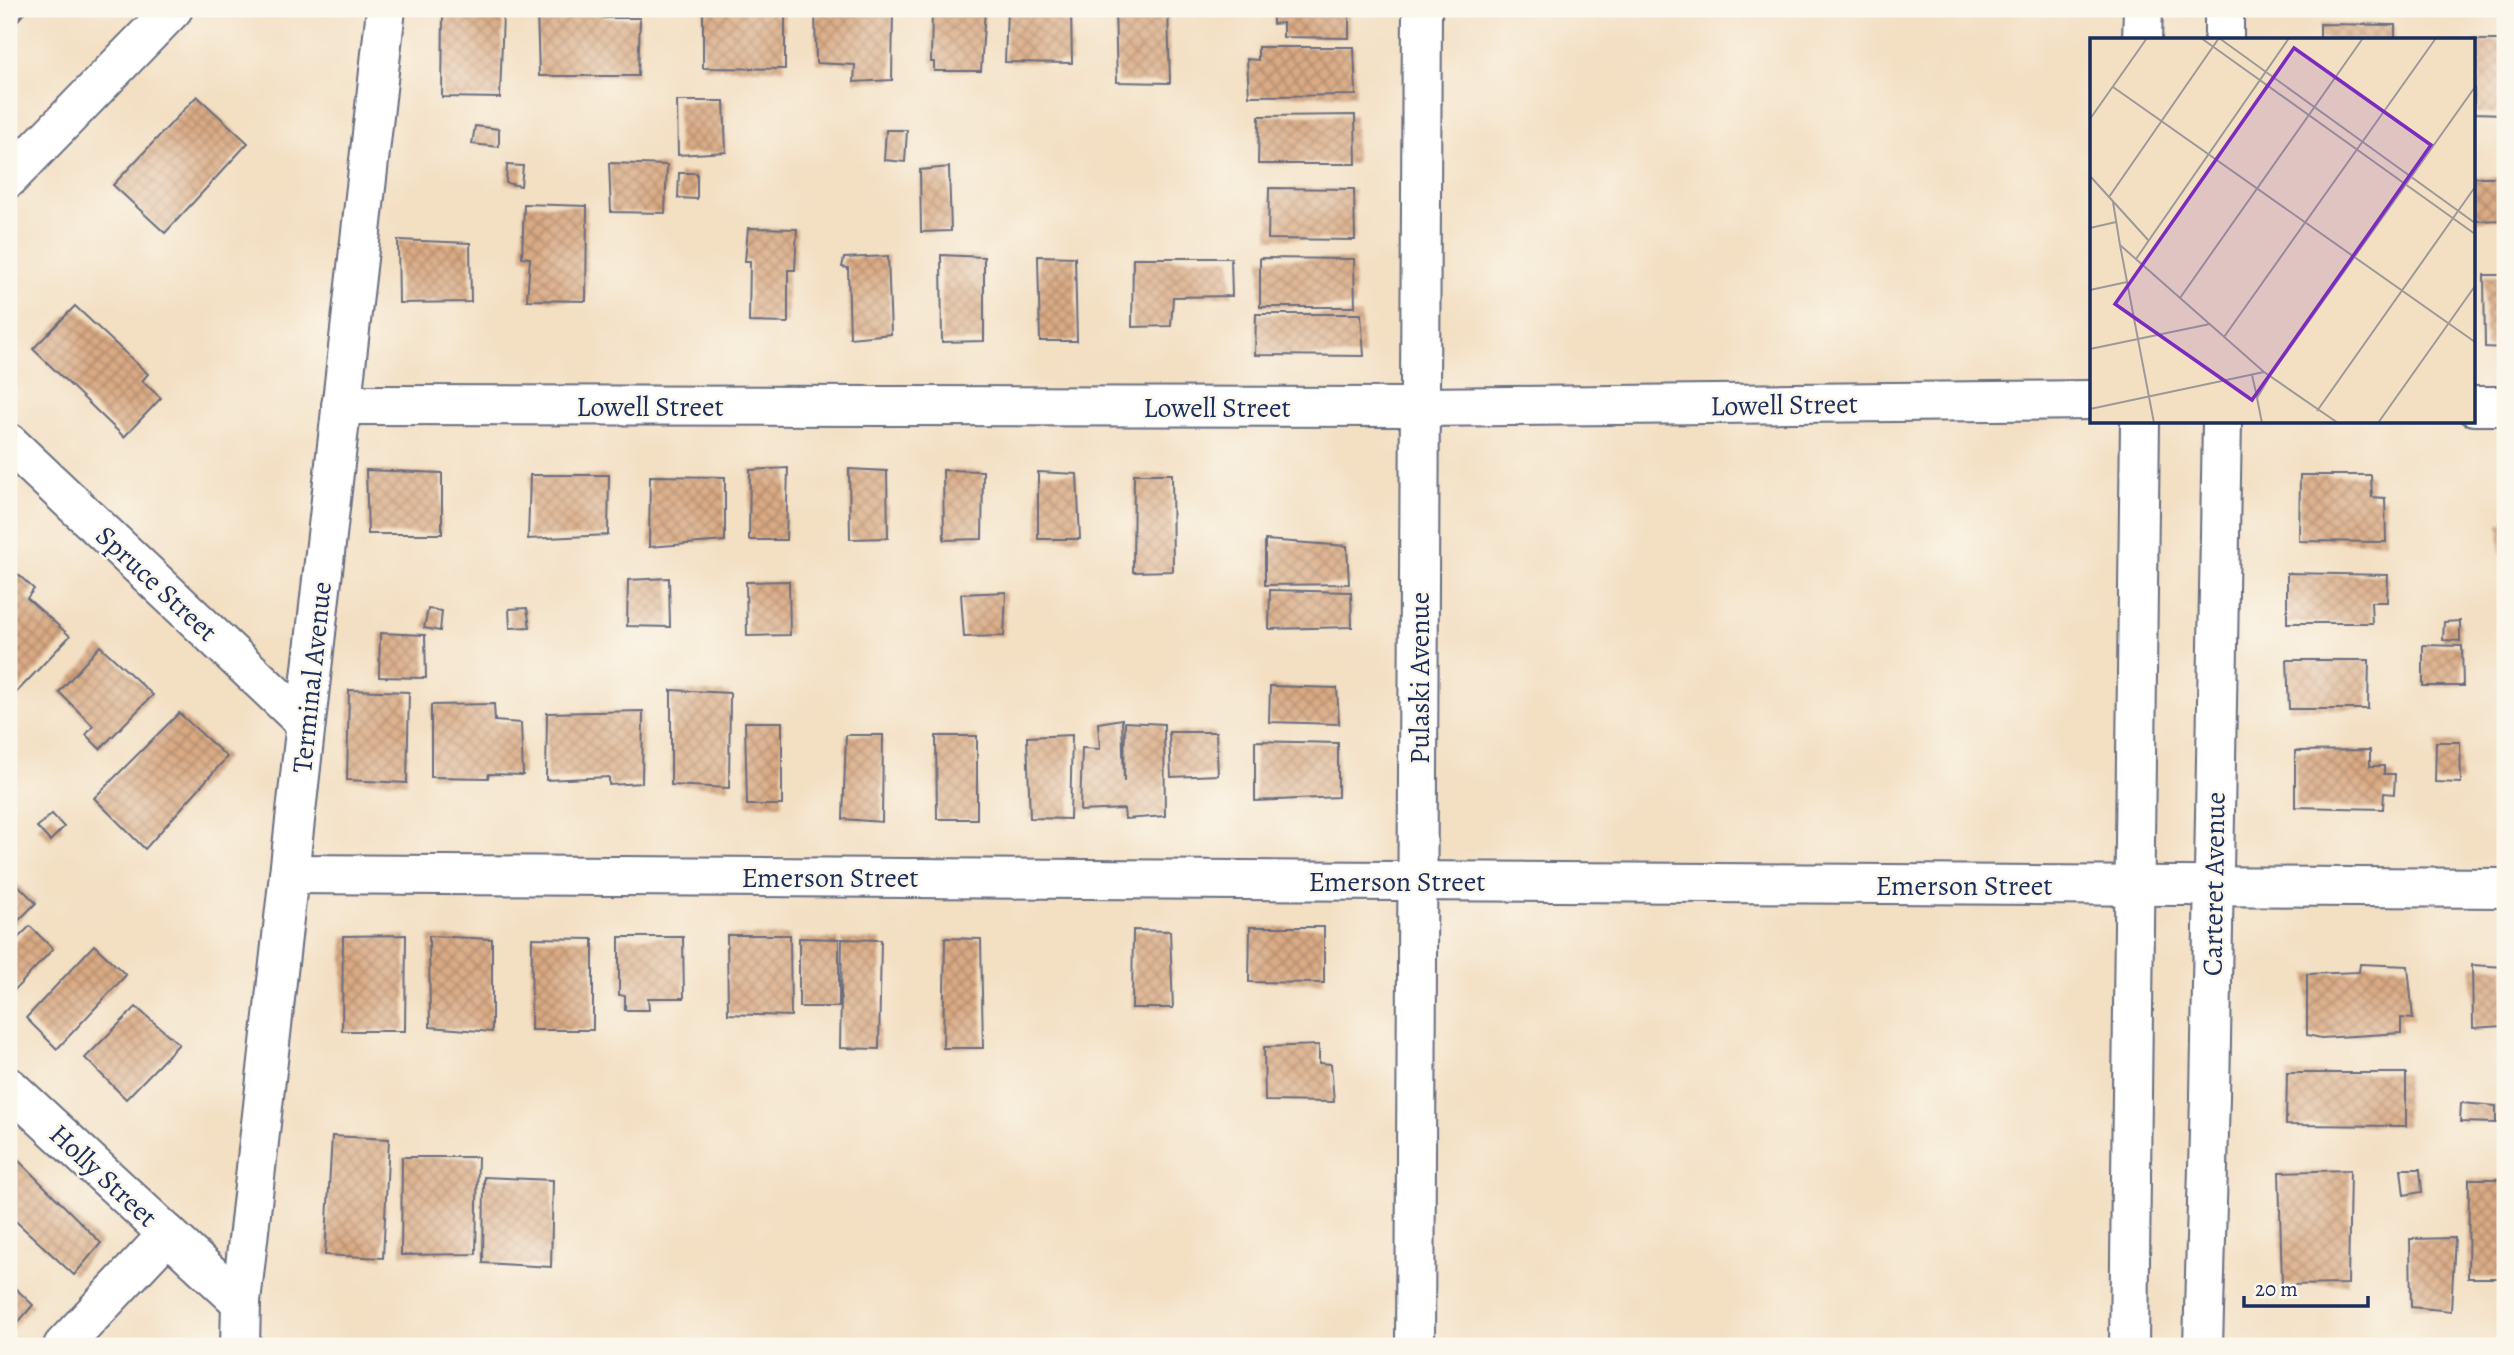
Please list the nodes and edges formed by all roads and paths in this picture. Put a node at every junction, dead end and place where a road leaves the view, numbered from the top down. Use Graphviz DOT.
graph roads {
  1 [pos="173,9"];
  2 [pos="386,9"];
  3 [pos="1422,9"];
  4 [pos="2143,9"];
  5 [pos="2224,9"];
  6 [pos="2142,38"];
  7 [pos="2224,38"];
  8 [pos="9,178"];
  9 [pos="2090,400"];
  10 [pos="341,405"];
  11 [pos="2476,406"];
  12 [pos="2505,406"];
  13 [pos="1420,407"];
  14 [pos="2140,424"];
  15 [pos="2222,424"];
  16 [pos="9,443"];
  17 [pos="305,723"];
  18 [pos="289,874"];
  19 [pos="1418,881"];
  20 [pos="2213,886"];
  21 [pos="2135,887"];
  22 [pos="2505,888"];
  23 [pos="9,1087"];
  24 [pos="168,1234"];
  25 [pos="241,1302"];
  26 [pos="63,1346"];
  27 [pos="240,1346"];
  28 [pos="1415,1346"];
  29 [pos="2129,1346"];
  30 [pos="2203,1346"];
  1 -- 8 [label="street"];
  2 -- 10 [label="street, Terminal Avenue"];
  3 -- 13 [label="street, Pulaski Avenue"];
  4 -- 6 [label="street"];
  5 -- 7 [label="street"];
  9 -- 13 [label="street, Lowell Street"];
  10 -- 13 [label="street, Lowell Street"];
  10 -- 17 [label="street, Terminal Avenue"];
  11 -- 12 [label="street"];
  13 -- 19 [label="street, Pulaski Avenue"];
  14 -- 21 [label="street"];
  15 -- 20 [label="street, Carteret Avenue"];
  16 -- 17 [label="street, Spruce Street"];
  17 -- 18 [label="street, Terminal Avenue"];
  18 -- 19 [label="street, Emerson Street"];
  18 -- 25 [label="street, Terminal Avenue"];
  19 -- 21 [label="street, Emerson Street"];
  19 -- 28 [label="street, Pulaski Avenue"];
  20 -- 21 [label="street, Emerson Street"];
  20 -- 22 [label="street, Emerson Street"];
  20 -- 30 [label="street, Carteret Avenue"];
  21 -- 29 [label="street"];
  23 -- 24 [label="street, Holly Street"];
  24 -- 25 [label="street, Holly Street"];
  24 -- 26 [label="street"];
  25 -- 27 [label="street, Terminal Avenue"];
}
